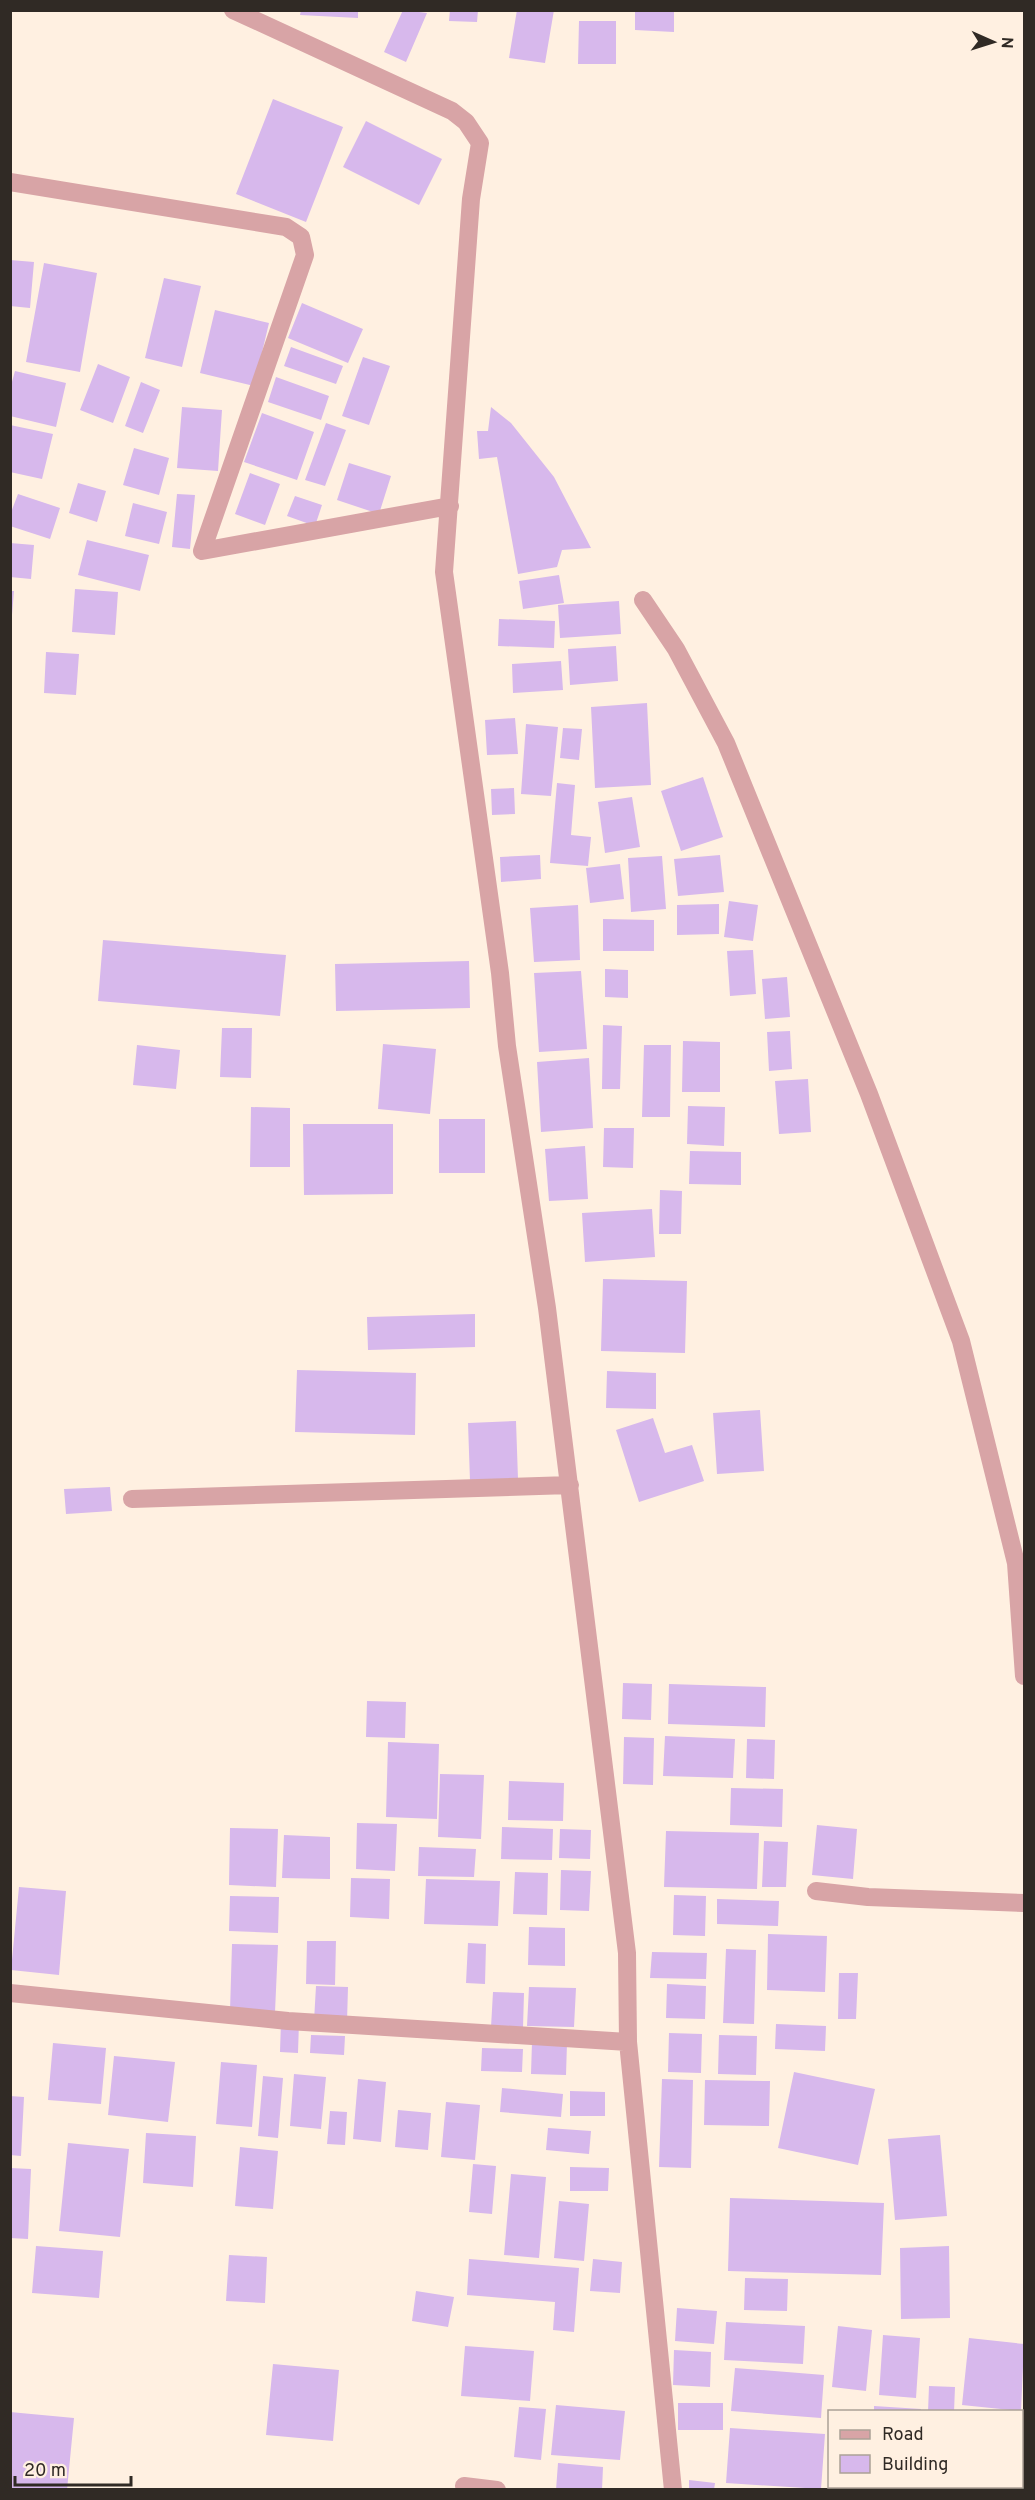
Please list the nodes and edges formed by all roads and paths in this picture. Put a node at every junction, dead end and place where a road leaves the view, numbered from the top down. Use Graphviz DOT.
graph roads {
  1 [pos="233,10"];
  2 [pos="10,182"];
  3 [pos="450,506"];
  4 [pos="643,600"];
  5 [pos="570,1485"];
  6 [pos="132,1499"];
  7 [pos="1024,1676"];
  8 [pos="816,1891"];
  9 [pos="1024,1903"];
  10 [pos="10,1993"];
  11 [pos="628,2042"];
  12 [pos="464,2486"];
  13 [pos="496,2490"];
  14 [pos="673,2490"];
  1 -- 3 [label="street"];
  2 -- 3 [label="street"];
  3 -- 5 [label="street"];
  4 -- 7 [label="street"];
  5 -- 6 [label="street"];
  5 -- 11 [label="street"];
  8 -- 9 [label="street"];
  10 -- 11 [label="street"];
  11 -- 14 [label="street"];
  12 -- 13 [label="street"];
}
